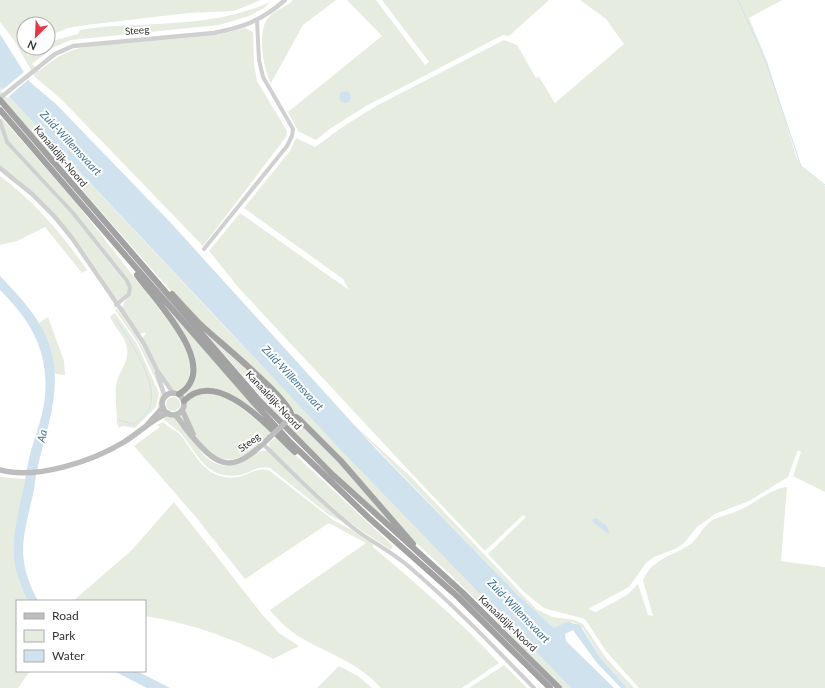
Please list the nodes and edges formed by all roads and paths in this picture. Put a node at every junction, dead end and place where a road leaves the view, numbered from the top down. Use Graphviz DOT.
graph roads {
  1 [pos="285,0"];
  2 [pos="257,21"];
  3 [pos="0,99"];
  4 [pos="0,110"];
  5 [pos="0,121"];
  6 [pos="0,168"];
  7 [pos="204,249"];
  8 [pos="131,262"];
  9 [pos="148,272"];
  10 [pos="116,305"];
  11 [pos="157,370"];
  12 [pos="176,394"];
  13 [pos="165,397"];
  14 [pos="184,401"];
  15 [pos="163,407"];
  16 [pos="182,410"];
  17 [pos="172,414"];
  18 [pos="290,418"];
  19 [pos="145,427"];
  20 [pos="194,438"];
  21 [pos="263,444"];
  22 [pos="317,469"];
  23 [pos="0,470"];
  24 [pos="427,560"];
  25 [pos="534,688"];
  26 [pos="550,688"];
  27 [pos="559,688"];
  1 -- 2 [label="street, Steeg"];
  2 -- 3 [label="street, Steeg"];
  2 -- 7 [label="street"];
  3 -- 9 [label="highway, Kanaaldijk-Noord"];
  4 -- 8 [label="highway, Kanaaldijk-Noord"];
  5 -- 10 [label="street"];
  6 -- 10 [label="street"];
  8 -- 12 [label="highway"];
  8 -- 22 [label="highway, Kanaaldijk-Noord"];
  9 -- 18 [label="highway"];
  9 -- 24 [label="highway, Kanaaldijk-Noord"];
  10 -- 11 [label="street"];
  11 -- 12 [label="street"];
  11 -- 13 [label="street"];
  12 -- 13 [label="main road"];
  12 -- 14 [label="main road"];
  13 -- 15 [label="main road"];
  14 -- 16 [label="main road"];
  14 -- 22 [label="highway"];
  15 -- 17 [label="main road"];
  15 -- 19 [label="main road"];
  16 -- 17 [label="main road"];
  16 -- 20 [label="main road, Steeg"];
  17 -- 19 [label="main road"];
  17 -- 20 [label="main road, Steeg"];
  18 -- 21 [label="main road, Steeg, bridge"];
  18 -- 24 [label="highway"];
  19 -- 23 [label="main road"];
  20 -- 21 [label="main road, Steeg"];
  21 -- 25 [label="street"];
  22 -- 26 [label="highway, Kanaaldijk-Noord"];
  24 -- 27 [label="highway, Kanaaldijk-Noord"];
}
